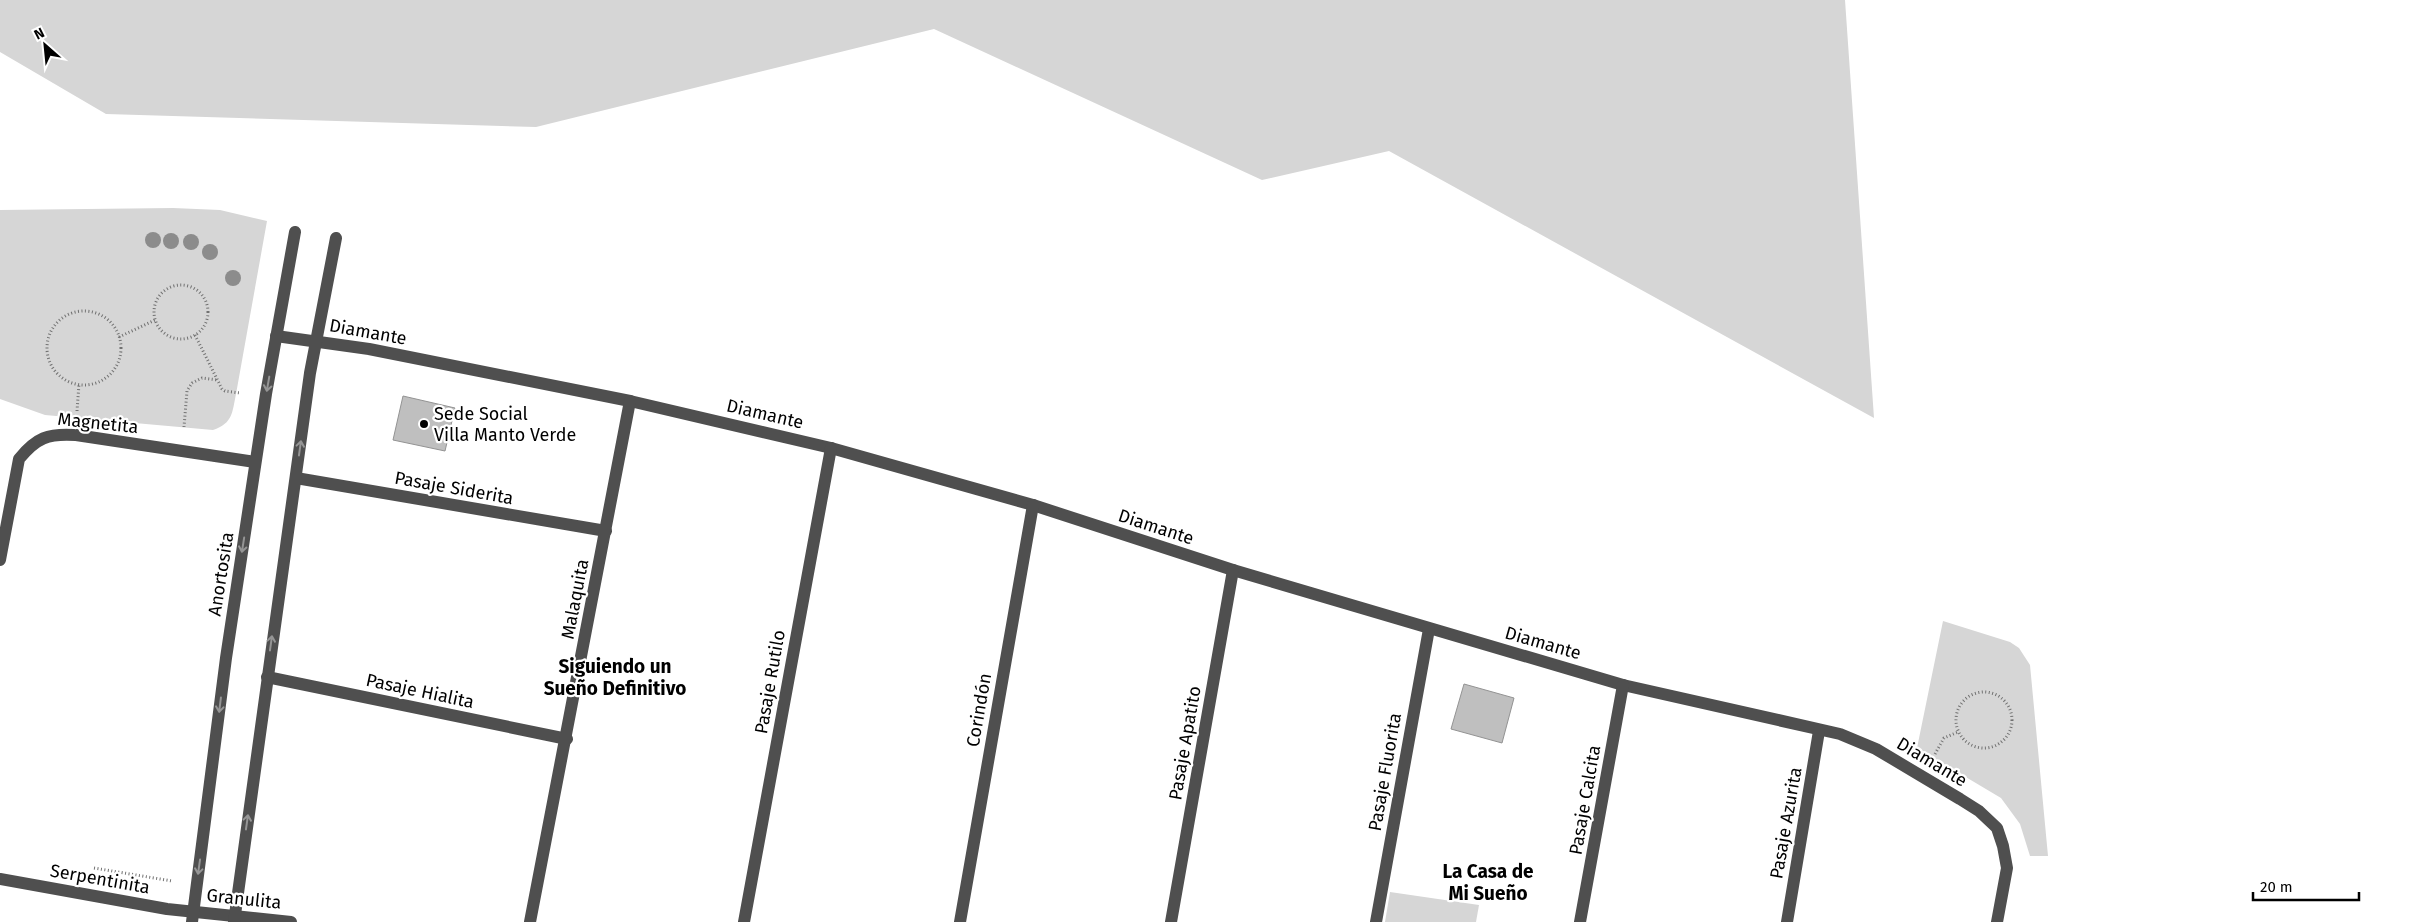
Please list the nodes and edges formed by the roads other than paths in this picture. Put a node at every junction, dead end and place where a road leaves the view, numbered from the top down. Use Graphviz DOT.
graph roads {
  1 [pos="295,232"];
  2 [pos="336,238"];
  3 [pos="276,336"];
  4 [pos="316,341"];
  5 [pos="630,401"];
  6 [pos="831,448"];
  7 [pos="255,462"];
  8 [pos="296,478"];
  9 [pos="1033,505"];
  10 [pos="606,531"];
  11 [pos="0,560"];
  12 [pos="1233,570"];
  13 [pos="1429,629"];
  14 [pos="266,677"];
  15 [pos="1623,685"];
  16 [pos="1819,730"];
  17 [pos="567,739"];
  18 [pos="0,879"];
  19 [pos="193,917"];
  20 [pos="234,918"];
  21 [pos="291,922"];
  22 [pos="530,922"];
  23 [pos="744,922"];
  24 [pos="960,922"];
  25 [pos="1171,922"];
  26 [pos="1376,922"];
  27 [pos="1580,922"];
  28 [pos="1787,922"];
  29 [pos="1997,922"];
  1 -- 3 [label="street, Anortosita"];
  2 -- 4 [label="street"];
  3 -- 4 [label="street, Diamante"];
  3 -- 7 [label="street, Anortosita, one-way"];
  4 -- 5 [label="street, Diamante"];
  8 -- 4 [label="street, one-way"];
  5 -- 6 [label="street, Diamante"];
  5 -- 10 [label="street, Malaquita"];
  6 -- 9 [label="street, Diamante"];
  6 -- 23 [label="street, Pasaje Rutilo"];
  7 -- 11 [label="street, Magnetita"];
  7 -- 19 [label="street, Anortosita, one-way"];
  8 -- 10 [label="street, Pasaje Siderita"];
  14 -- 8 [label="street, one-way"];
  9 -- 12 [label="street, Diamante"];
  9 -- 24 [label="street, Corindón"];
  10 -- 17 [label="street, Malaquita"];
  12 -- 13 [label="street, Diamante"];
  12 -- 25 [label="street, Pasaje Apatito"];
  13 -- 15 [label="street, Diamante"];
  13 -- 26 [label="street, Pasaje Fluorita"];
  14 -- 17 [label="street, Pasaje Hialita"];
  20 -- 14 [label="street, one-way"];
  15 -- 16 [label="street, Diamante"];
  15 -- 27 [label="street, Pasaje Calcita"];
  16 -- 28 [label="street, Pasaje Azurita"];
  16 -- 29 [label="street, Diamante"];
  17 -- 22 [label="street, Malaquita"];
  18 -- 19 [label="street, Serpentinita"];
  19 -- 20 [label="street, Granulita"];
  20 -- 21 [label="street, Granulita"];
}
